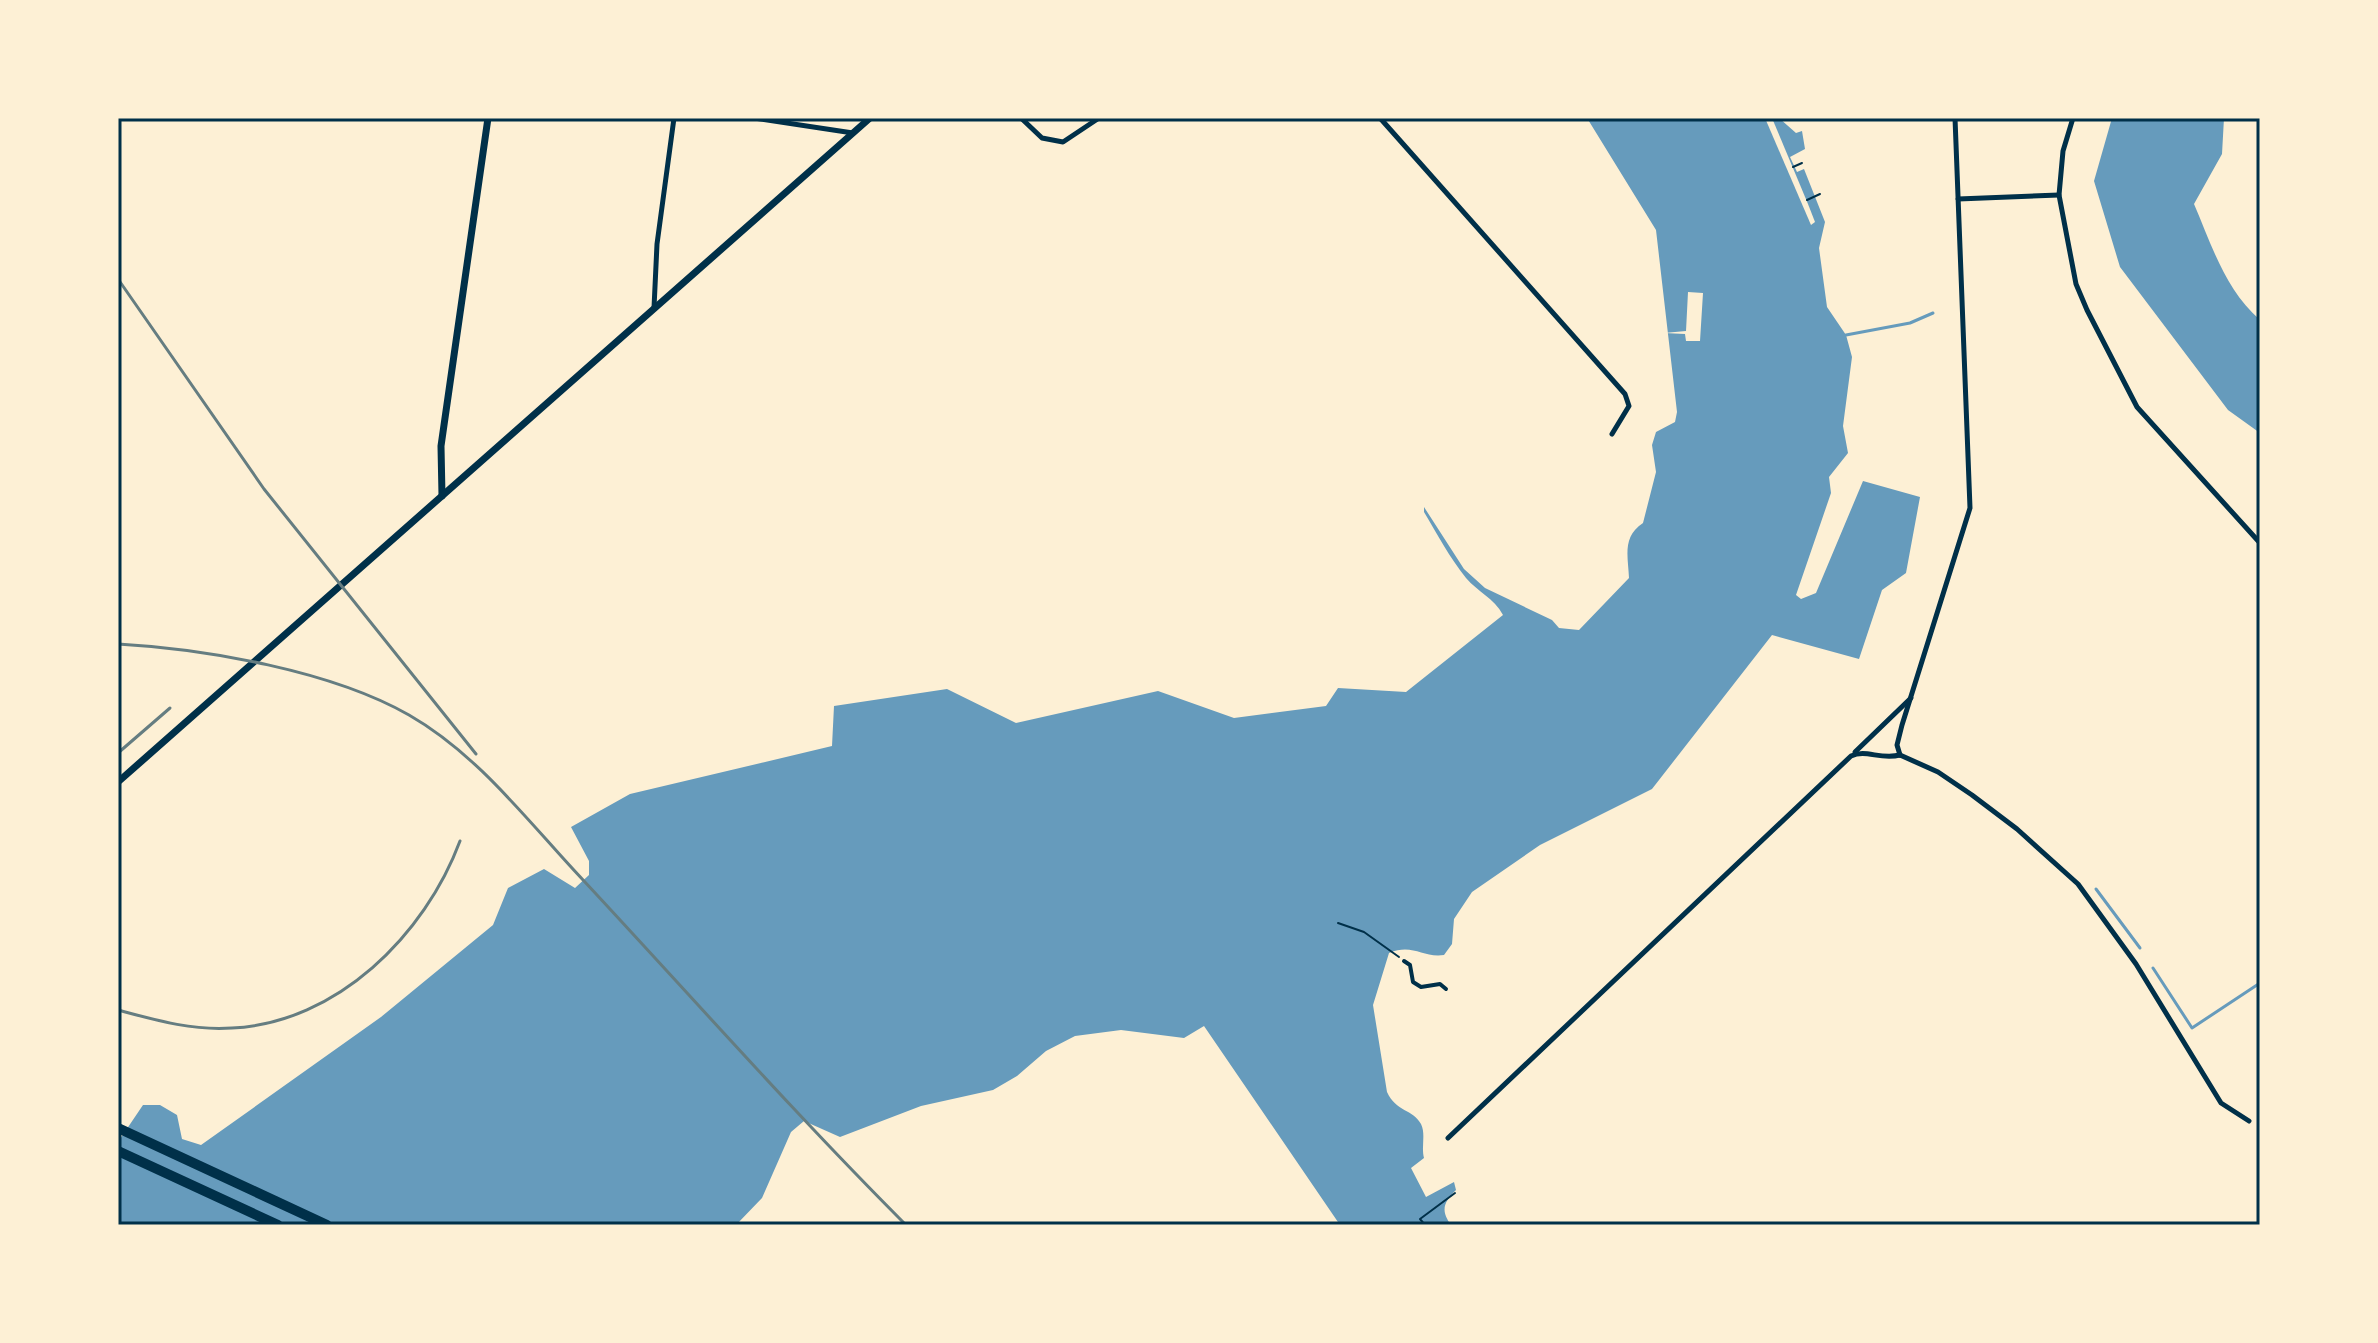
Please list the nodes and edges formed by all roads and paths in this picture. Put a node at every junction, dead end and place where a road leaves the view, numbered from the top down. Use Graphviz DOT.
graph roads {
  1 [pos="488,118"];
  2 [pos="674,118"];
  3 [pos="754,118"];
  4 [pos="870,118"];
  5 [pos="1021,118"];
  6 [pos="1099,118"];
  7 [pos="1380,118"];
  8 [pos="1955,118"];
  9 [pos="2073,118"];
  10 [pos="854,133"];
  11 [pos="1802,163"];
  12 [pos="1793,167"];
  13 [pos="1820,194"];
  14 [pos="2059,195"];
  15 [pos="1958,199"];
  16 [pos="1807,200"];
  17 [pos="654,309"];
  18 [pos="1612,434"];
  19 [pos="442,496"];
  20 [pos="2260,543"];
  21 [pos="1912,697"];
  22 [pos="1900,755"];
  23 [pos="1851,756"];
  24 [pos="118,782"];
  25 [pos="1338,923"];
  26 [pos="1404,961"];
  27 [pos="1446,989"];
  28 [pos="2249,1121"];
  29 [pos="118,1128"];
  30 [pos="1448,1138"];
  31 [pos="118,1151"];
  32 [pos="1455,1193"];
  33 [pos="278,1225"];
  34 [pos="327,1225"];
  35 [pos="1425,1225"];
  1 -- 19 [label="main road"];
  2 -- 17 [label="street"];
  3 -- 10 [label="street"];
  4 -- 10 [label="main road"];
  5 -- 6 [label="street"];
  7 -- 18 [label="street"];
  8 -- 15 [label="street"];
  9 -- 14 [label="street"];
  10 -- 17 [label="main road"];
  11 -- 12 [label="path"];
  13 -- 16 [label="path"];
  14 -- 15 [label="street"];
  14 -- 20 [label="street"];
  15 -- 21 [label="street"];
  17 -- 19 [label="main road"];
  19 -- 24 [label="main road"];
  21 -- 22 [label="street"];
  21 -- 23 [label="street"];
  22 -- 23 [label="street"];
  22 -- 28 [label="street"];
  23 -- 30 [label="street"];
  25 -- 26 [label="path"];
  26 -- 27 [label="street"];
  29 -- 34 [label="highway"];
  31 -- 33 [label="highway"];
  32 -- 35 [label="path"];
}
